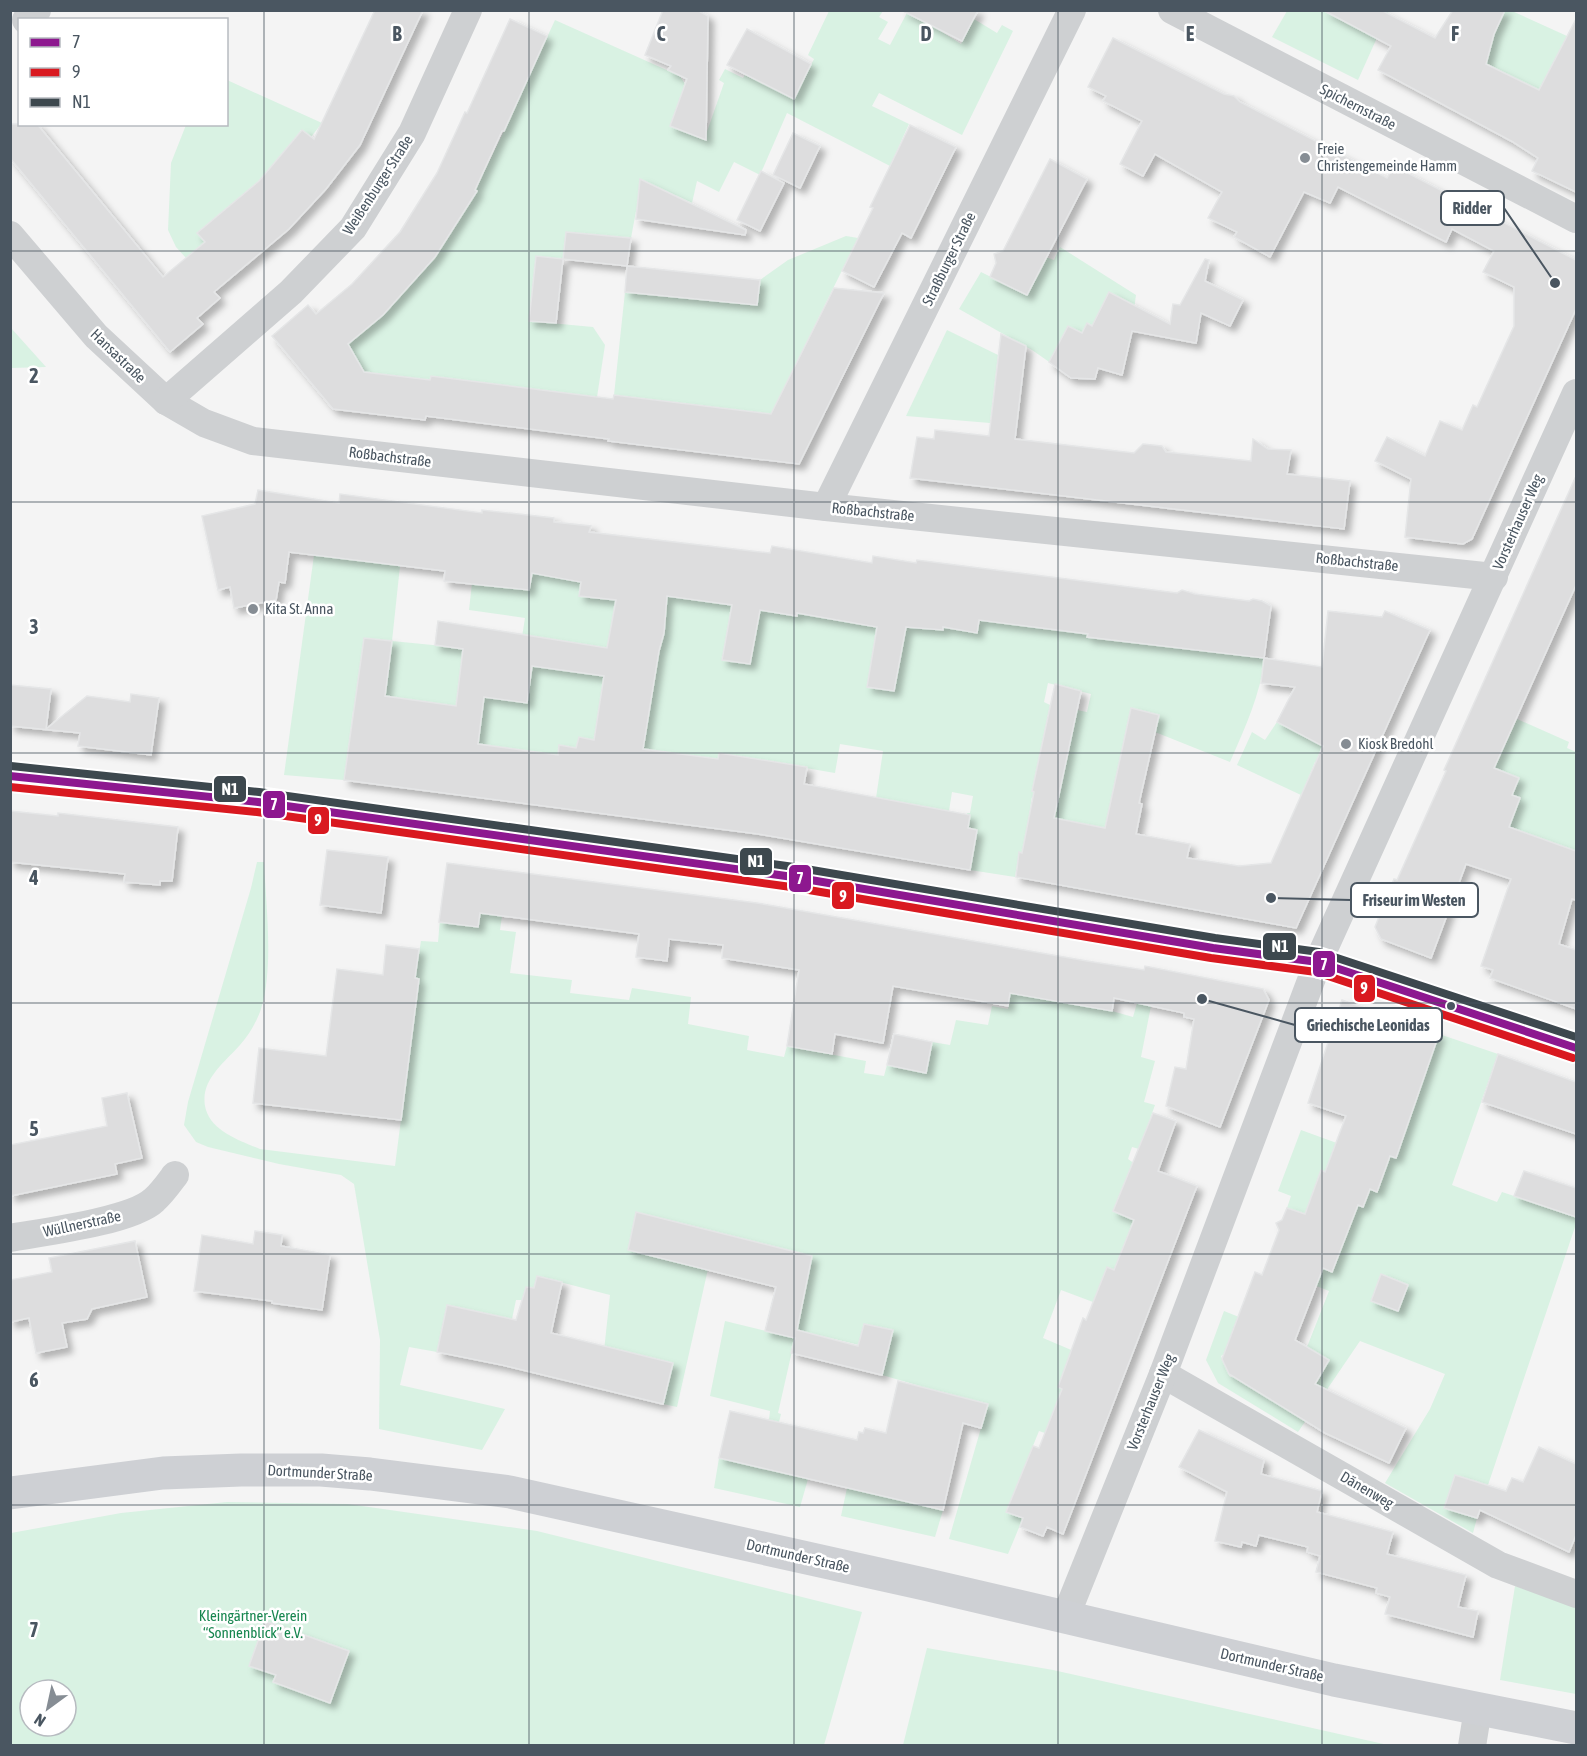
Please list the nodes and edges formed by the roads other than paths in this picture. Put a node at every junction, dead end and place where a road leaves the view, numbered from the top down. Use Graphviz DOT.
graph roads {
  1 [pos="468,10"];
  2 [pos="1072,10"];
  3 [pos="1172,10"];
  4 [pos="1576,219"];
  5 [pos="10,235"];
  6 [pos="1576,393"];
  7 [pos="166,401"];
  8 [pos="253,441"];
  9 [pos="826,507"];
  10 [pos="1494,577"];
  11 [pos="10,776"];
  12 [pos="1318,962"];
  13 [pos="1576,1048"];
  14 [pos="175,1175"];
  15 [pos="10,1239"];
  16 [pos="1163,1374"];
  17 [pos="10,1493"];
  18 [pos="1576,1594"];
  19 [pos="1065,1618"];
  20 [pos="1478,1709"];
  21 [pos="1576,1728"];
  22 [pos="1472,1746"];
  1 -- 7 [label="street, Weißenburger Straße"];
  2 -- 9 [label="street, Straßburger Straße"];
  3 -- 4 [label="street, Spichernstraße"];
  5 -- 7 [label="street, Hansastraße"];
  6 -- 10 [label="street, Vorsterhauser Weg"];
  7 -- 8 [label="street, Hansastraße"];
  8 -- 9 [label="street, Roßbachstraße"];
  9 -- 10 [label="street, Roßbachstraße"];
  10 -- 12 [label="street, Vorsterhauser Weg"];
  11 -- 12 [label="street"];
  12 -- 13 [label="street"];
  12 -- 16 [label="street, Vorsterhauser Weg"];
  14 -- 15 [label="street, Wüllnerstraße"];
  16 -- 18 [label="street, Dänenweg"];
  16 -- 19 [label="street, Vorsterhauser Weg"];
  17 -- 19 [label="main road, Dortmunder Straße"];
  19 -- 20 [label="main road, Dortmunder Straße"];
  20 -- 21 [label="main road, Dortmunder Straße"];
  20 -- 22 [label="street"];
}
